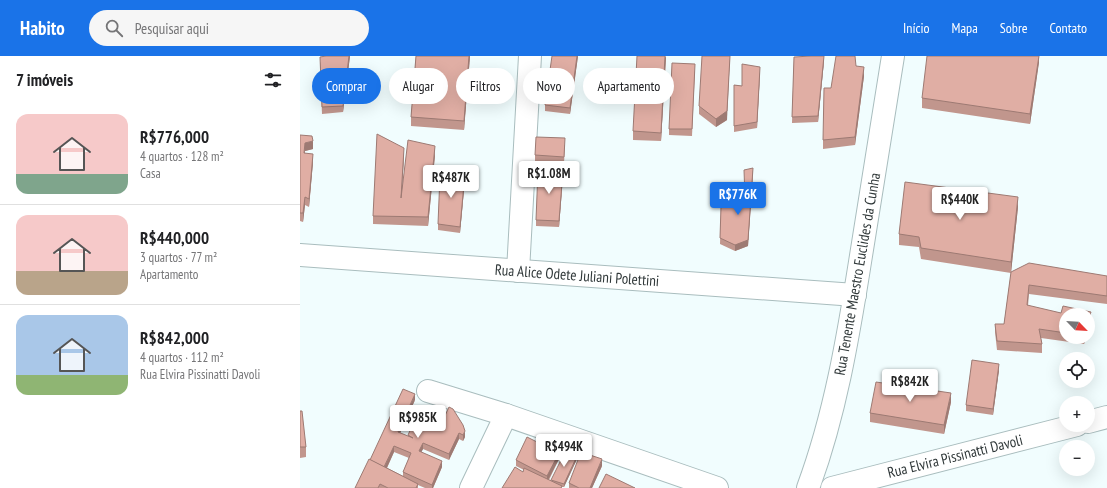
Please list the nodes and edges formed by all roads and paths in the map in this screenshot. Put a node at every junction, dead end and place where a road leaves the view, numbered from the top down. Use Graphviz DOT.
graph roads {
  1 [pos="530,56"];
  2 [pos="893,56"];
  3 [pos="300,255"];
  4 [pos="518,271"];
  5 [pos="855,295"];
  6 [pos="428,391"];
  7 [pos="506,415"];
  8 [pos="1107,417"];
  9 [pos="1095,420"];
  10 [pos="1059,430"];
  11 [pos="694,484"];
  12 [pos="471,488"];
  13 [pos="717,488"];
  14 [pos="808,488"];
  15 [pos="832,488"];
  1 -- 4 [label="street"];
  2 -- 5 [label="street, Rua Tenente Maestro Euclides da Cunha"];
  3 -- 4 [label="street, Rua Alice Odete Juliani Polettini"];
  4 -- 5 [label="street, Rua Alice Odete Juliani Polettini"];
  5 -- 14 [label="street, Rua Tenente Maestro Euclides da Cunha"];
  6 -- 7 [label="street"];
  7 -- 11 [label="street"];
  7 -- 12 [label="street"];
  8 -- 9 [label="street"];
  10 -- 15 [label="street, Rua Elvira Pissinatti Davoli"];
  11 -- 13 [label="street"];
}
